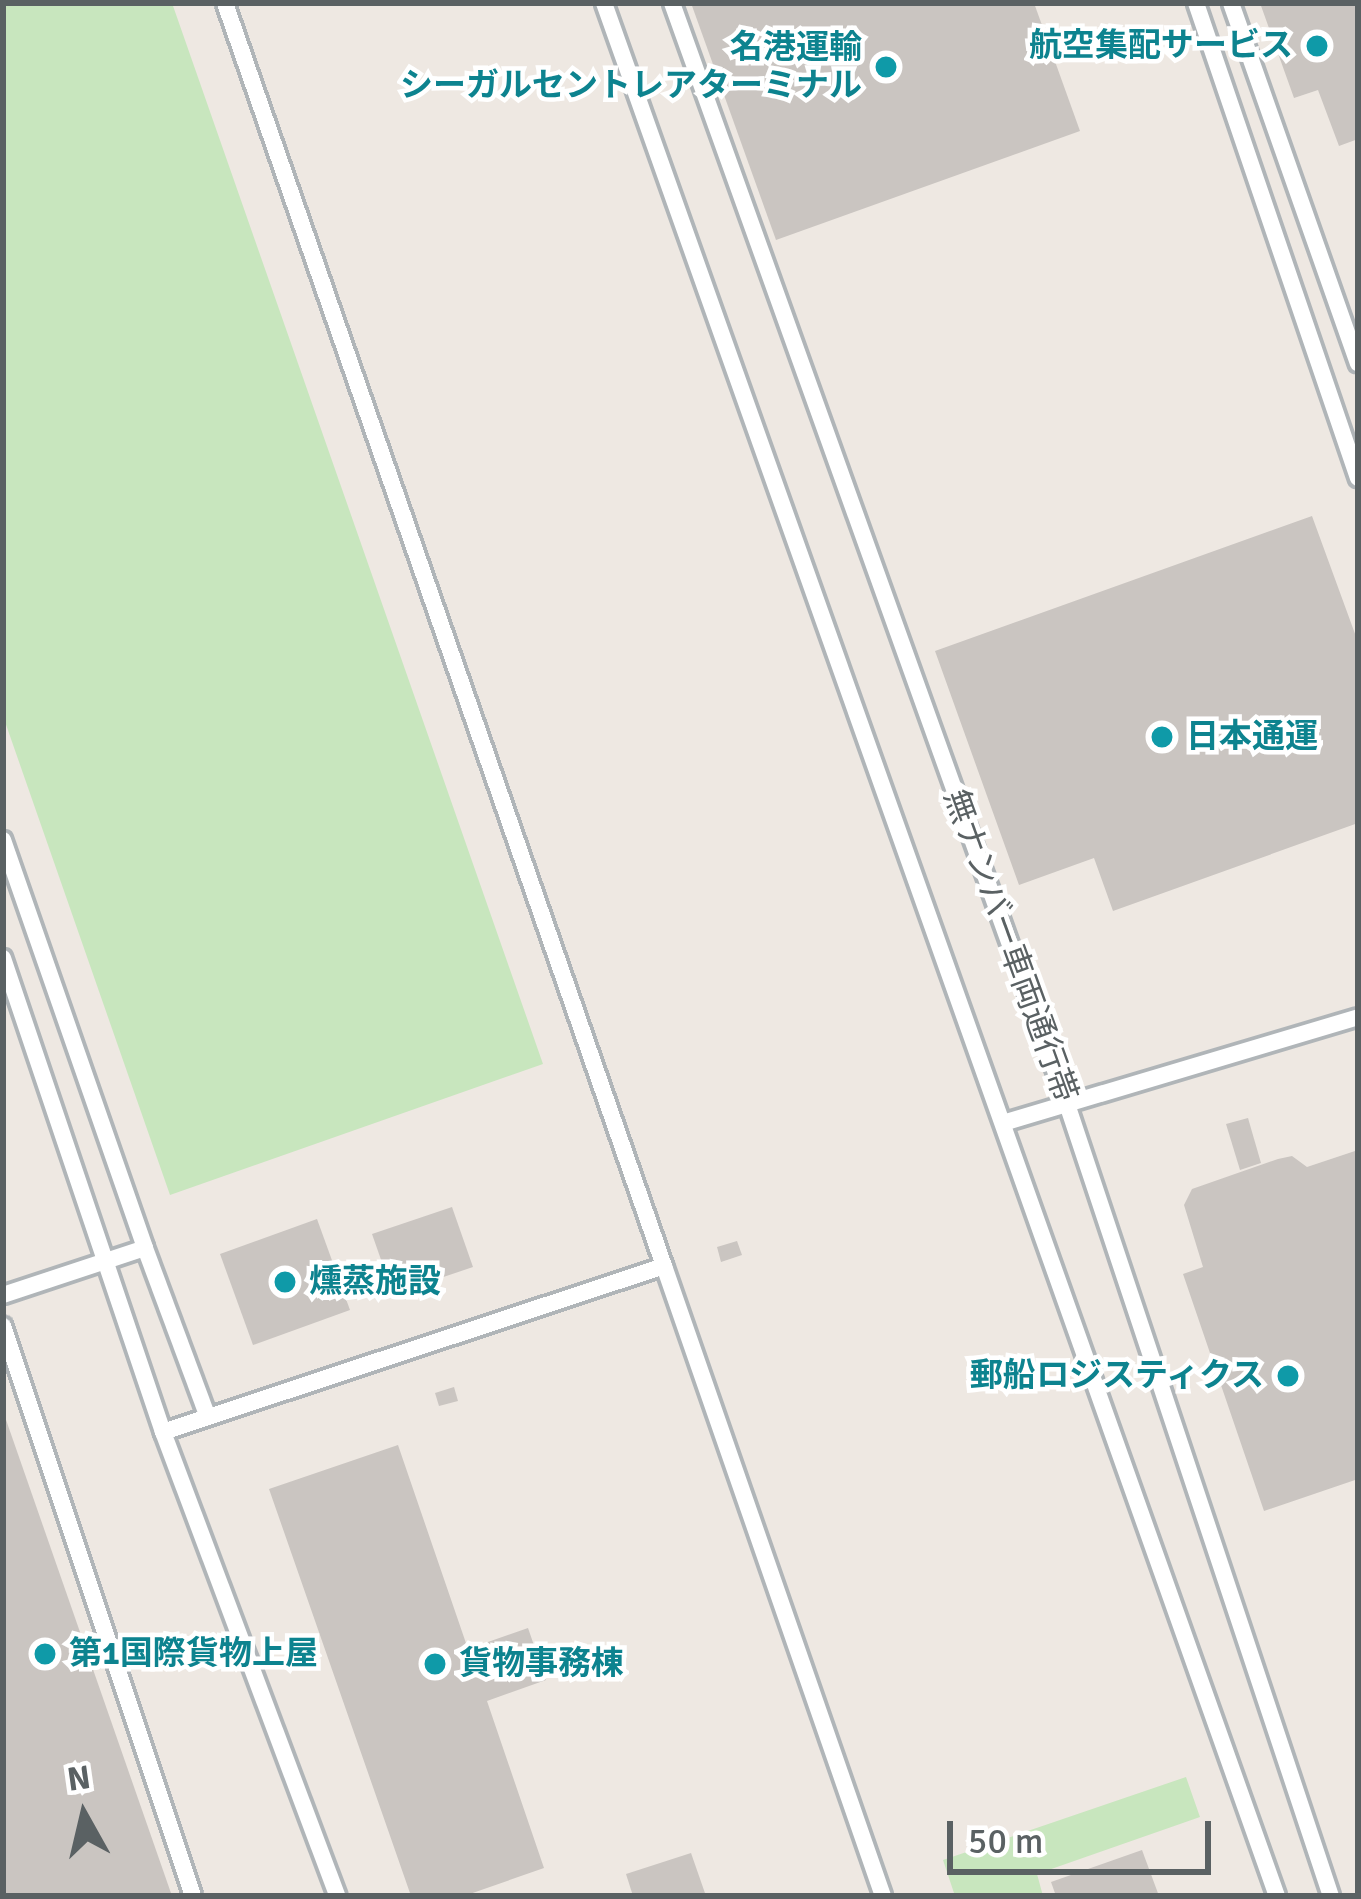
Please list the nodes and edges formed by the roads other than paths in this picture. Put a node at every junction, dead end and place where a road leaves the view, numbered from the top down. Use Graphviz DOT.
graph roads {
  1 [pos="225,3"];
  2 [pos="604,3"];
  3 [pos="672,3"];
  4 [pos="1196,3"];
  5 [pos="1231,3"];
  6 [pos="1358,363"];
  7 [pos="1358,478"];
  8 [pos="3,840"];
  9 [pos="3,958"];
  10 [pos="1358,1016"];
  11 [pos="1067,1104"];
  12 [pos="1003,1123"];
  13 [pos="145,1248"];
  14 [pos="106,1261"];
  15 [pos="664,1266"];
  16 [pos="3,1295"];
  17 [pos="3,1326"];
  18 [pos="208,1417"];
  19 [pos="163,1432"];
  20 [pos="194,1896"];
  21 [pos="337,1896"];
  22 [pos="883,1896"];
  23 [pos="1277,1896"];
  24 [pos="1330,1896"];
  1 -- 15 [label="lane"];
  2 -- 12 [label="lane"];
  3 -- 11 [label="lane, 無ナンバー車両通行帯"];
  4 -- 7 [label="lane"];
  5 -- 6 [label="lane"];
  8 -- 13 [label="lane"];
  9 -- 14 [label="lane"];
  10 -- 11 [label="lane"];
  11 -- 12 [label="lane"];
  11 -- 24 [label="lane, 無ナンバー車両通行帯"];
  12 -- 23 [label="lane"];
  13 -- 14 [label="lane"];
  13 -- 18 [label="lane"];
  14 -- 16 [label="lane"];
  14 -- 19 [label="lane"];
  15 -- 18 [label="lane"];
  15 -- 22 [label="lane"];
  17 -- 20 [label="lane"];
  18 -- 19 [label="lane"];
  19 -- 21 [label="lane"];
}
